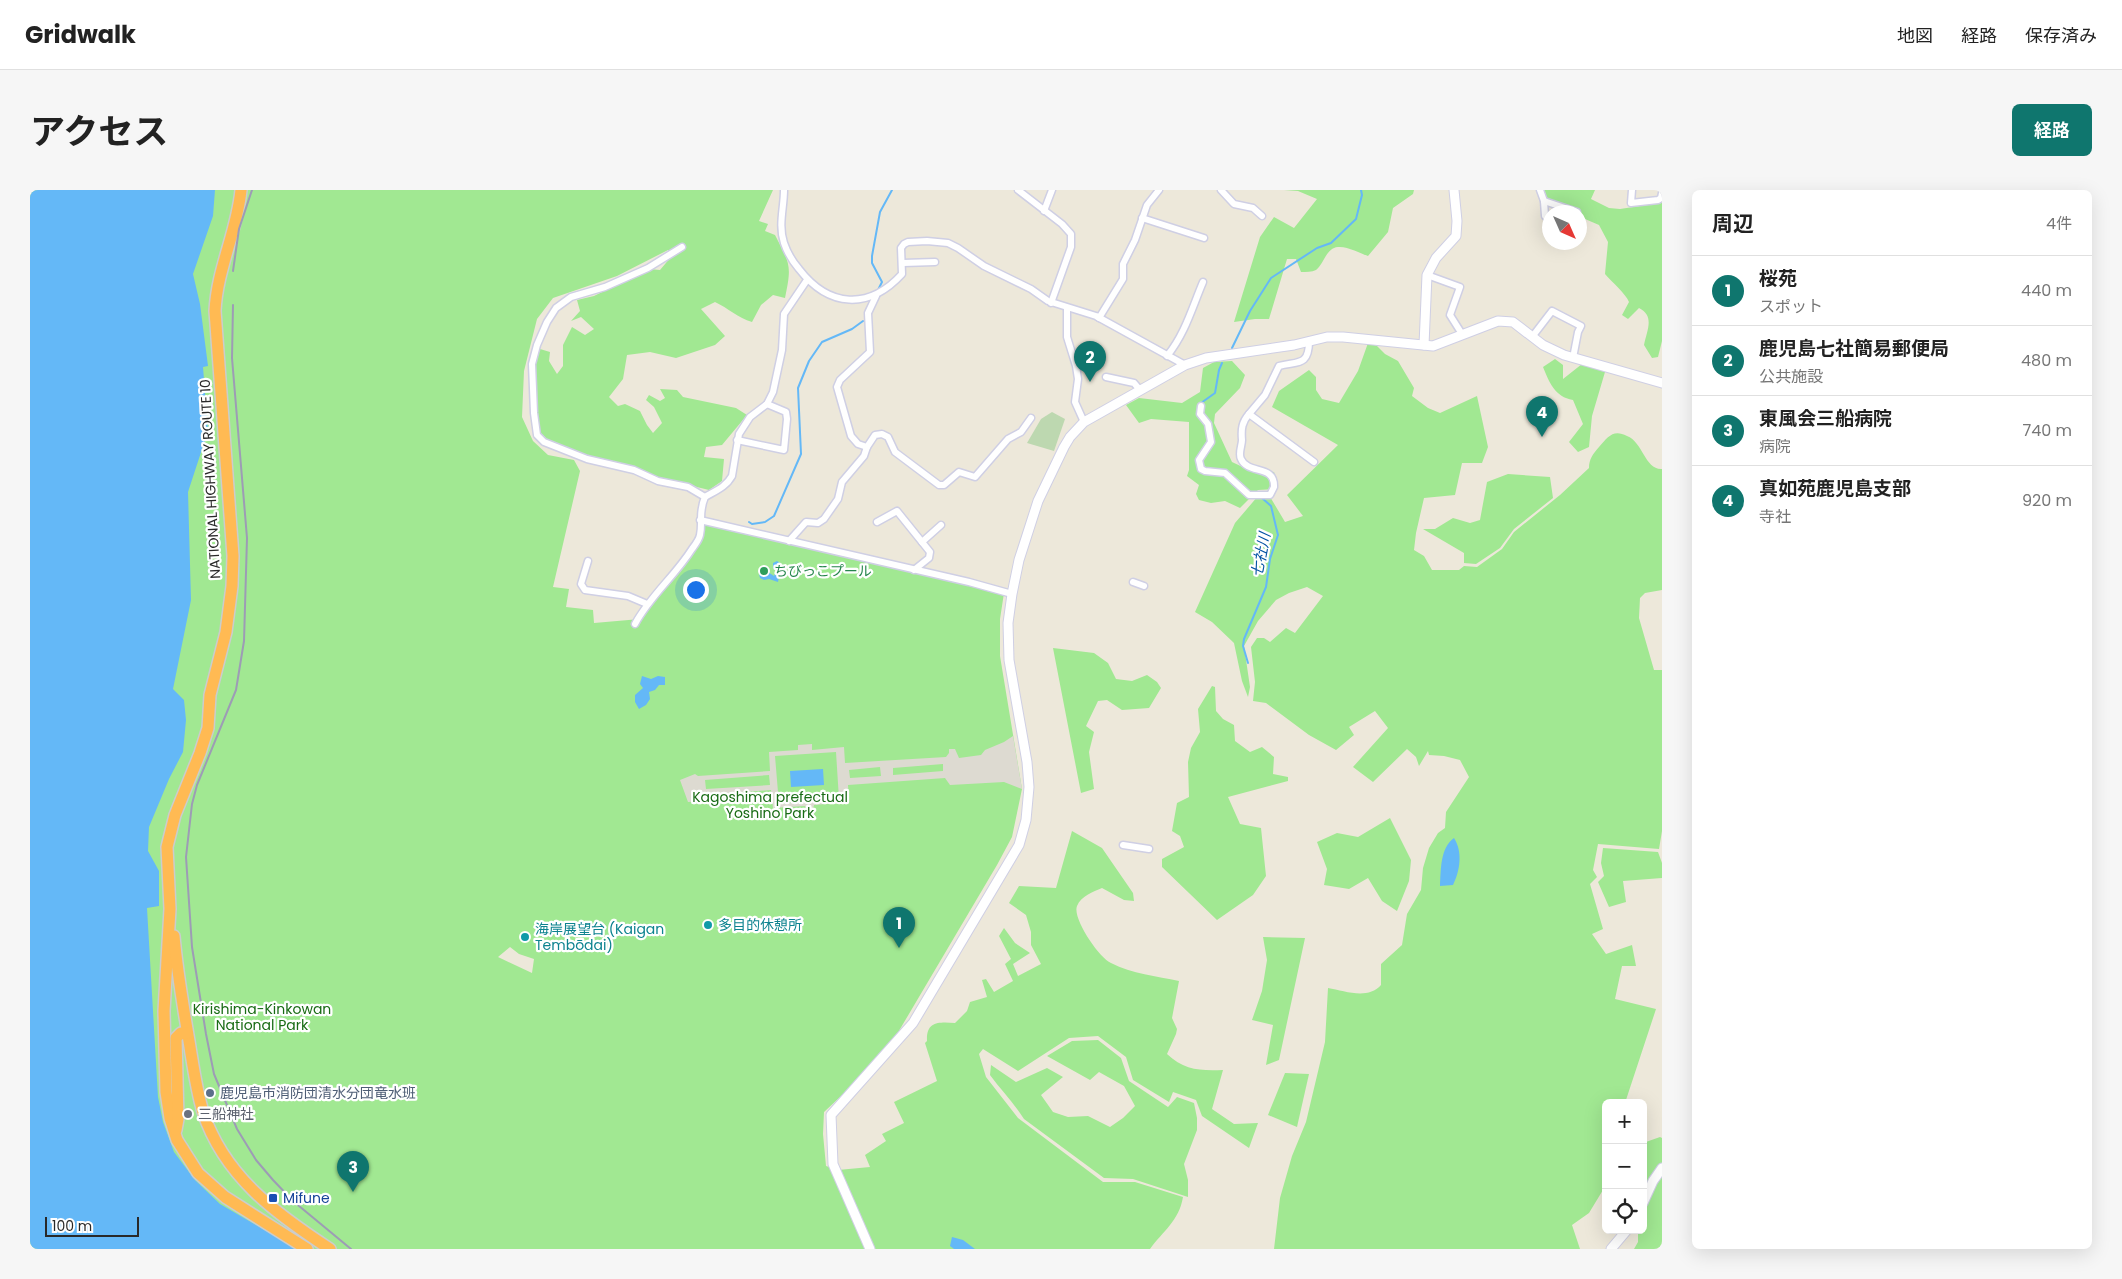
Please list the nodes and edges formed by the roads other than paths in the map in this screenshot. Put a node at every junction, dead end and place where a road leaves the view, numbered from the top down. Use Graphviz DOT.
graph roads {
  1 [pos="241,190"];
  2 [pos="784,190"];
  3 [pos="1018,190"];
  4 [pos="1052,190"];
  5 [pos="1159,190"];
  6 [pos="1221,190"];
  7 [pos="1454,190"];
  8 [pos="1540,190"];
  9 [pos="1632,190"];
  10 [pos="1662,193"];
  11 [pos="1544,201"];
  12 [pos="1544,205"];
  13 [pos="1556,205"];
  14 [pos="1044,211"];
  15 [pos="1262,216"];
  16 [pos="1142,218"];
  17 [pos="1204,238"];
  18 [pos="682,247"];
  19 [pos="935,262"];
  20 [pos="903,263"];
  21 [pos="1428,275"];
  22 [pos="807,280"];
  23 [pos="1203,282"];
  24 [pos="876,296"];
  25 [pos="1051,303"];
  26 [pos="1067,309"];
  27 [pos="1099,318"];
  28 [pos="1462,334"];
  29 [pos="1532,337"];
  30 [pos="1309,341"];
  31 [pos="1424,345"];
  32 [pos="1167,356"];
  33 [pos="1573,358"];
  34 [pos="1185,365"];
  35 [pos="1106,378"];
  36 [pos="1662,383"];
  37 [pos="1140,390"];
  38 [pos="767,404"];
  39 [pos="1201,406"];
  40 [pos="1249,414"];
  41 [pos="1031,418"];
  42 [pos="1084,422"];
  43 [pos="737,440"];
  44 [pos="867,447"];
  45 [pos="1314,462"];
  46 [pos="705,497"];
  47 [pos="700,520"];
  48 [pos="877,522"];
  49 [pos="941,525"];
  50 [pos="789,541"];
  51 [pos="922,542"];
  52 [pos="588,561"];
  53 [pos="914,570"];
  54 [pos="1133,582"];
  55 [pos="1144,586"];
  56 [pos="1012,594"];
  57 [pos="647,604"];
  58 [pos="635,624"];
  59 [pos="1123,844"];
  60 [pos="1149,849"];
  61 [pos="170,909"];
  62 [pos="187,1033"];
  63 [pos="176,1134"];
  64 [pos="1662,1168"];
  65 [pos="1647,1194"];
  66 [pos="1624,1234"];
  67 [pos="307,1249"];
  68 [pos="330,1249"];
  69 [pos="870,1249"];
  70 [pos="1611,1249"];
  1 -- 61 [label="highway, NATIONAL HIGHWAY ROUTE 10"];
  2 -- 22 [label="street"];
  3 -- 14 [label="street"];
  4 -- 14 [label="street"];
  5 -- 16 [label="street"];
  6 -- 15 [label="street"];
  7 -- 21 [label="street"];
  8 -- 11 [label="street"];
  9 -- 10 [label="street"];
  11 -- 12 [label="street"];
  11 -- 13 [label="street"];
  14 -- 25 [label="street"];
  16 -- 17 [label="street"];
  16 -- 27 [label="street"];
  18 -- 46 [label="street"];
  19 -- 20 [label="street"];
  20 -- 24 [label="street"];
  20 -- 25 [label="street"];
  21 -- 28 [label="street"];
  21 -- 31 [label="street"];
  22 -- 24 [label="street"];
  22 -- 38 [label="street"];
  23 -- 32 [label="street"];
  24 -- 44 [label="street"];
  25 -- 26 [label="street"];
  26 -- 27 [label="street"];
  26 -- 42 [label="street"];
  27 -- 32 [label="street"];
  28 -- 29 [label="street"];
  28 -- 31 [label="street"];
  29 -- 33 [label="street"];
  29 -- 33 [label="street"];
  30 -- 31 [label="street"];
  30 -- 34 [label="street"];
  30 -- 40 [label="street"];
  32 -- 34 [label="street"];
  33 -- 36 [label="street"];
  34 -- 37 [label="street"];
  35 -- 37 [label="street"];
  37 -- 42 [label="street"];
  38 -- 43 [label="street"];
  38 -- 43 [label="street"];
  39 -- 40 [label="street"];
  40 -- 45 [label="street"];
  41 -- 44 [label="street"];
  42 -- 56 [label="street"];
  43 -- 46 [label="street"];
  44 -- 50 [label="street"];
  46 -- 47 [label="street"];
  47 -- 50 [label="street"];
  47 -- 57 [label="street"];
  48 -- 51 [label="street"];
  49 -- 51 [label="street"];
  50 -- 53 [label="street"];
  51 -- 53 [label="street"];
  52 -- 57 [label="street"];
  53 -- 56 [label="street"];
  54 -- 55 [label="street"];
  56 -- 69 [label="street"];
  57 -- 58 [label="street"];
  59 -- 60 [label="street"];
  61 -- 62 [label="highway, NATIONAL HIGHWAY ROUTE 10"];
  61 -- 63 [label="highway, NATIONAL HIGHWAY ROUTE 10"];
  62 -- 63 [label="highway"];
  62 -- 68 [label="highway, NATIONAL HIGHWAY ROUTE 10"];
  63 -- 67 [label="highway, NATIONAL HIGHWAY ROUTE 10"];
  64 -- 65 [label="street"];
  66 -- 70 [label="street"];
}
